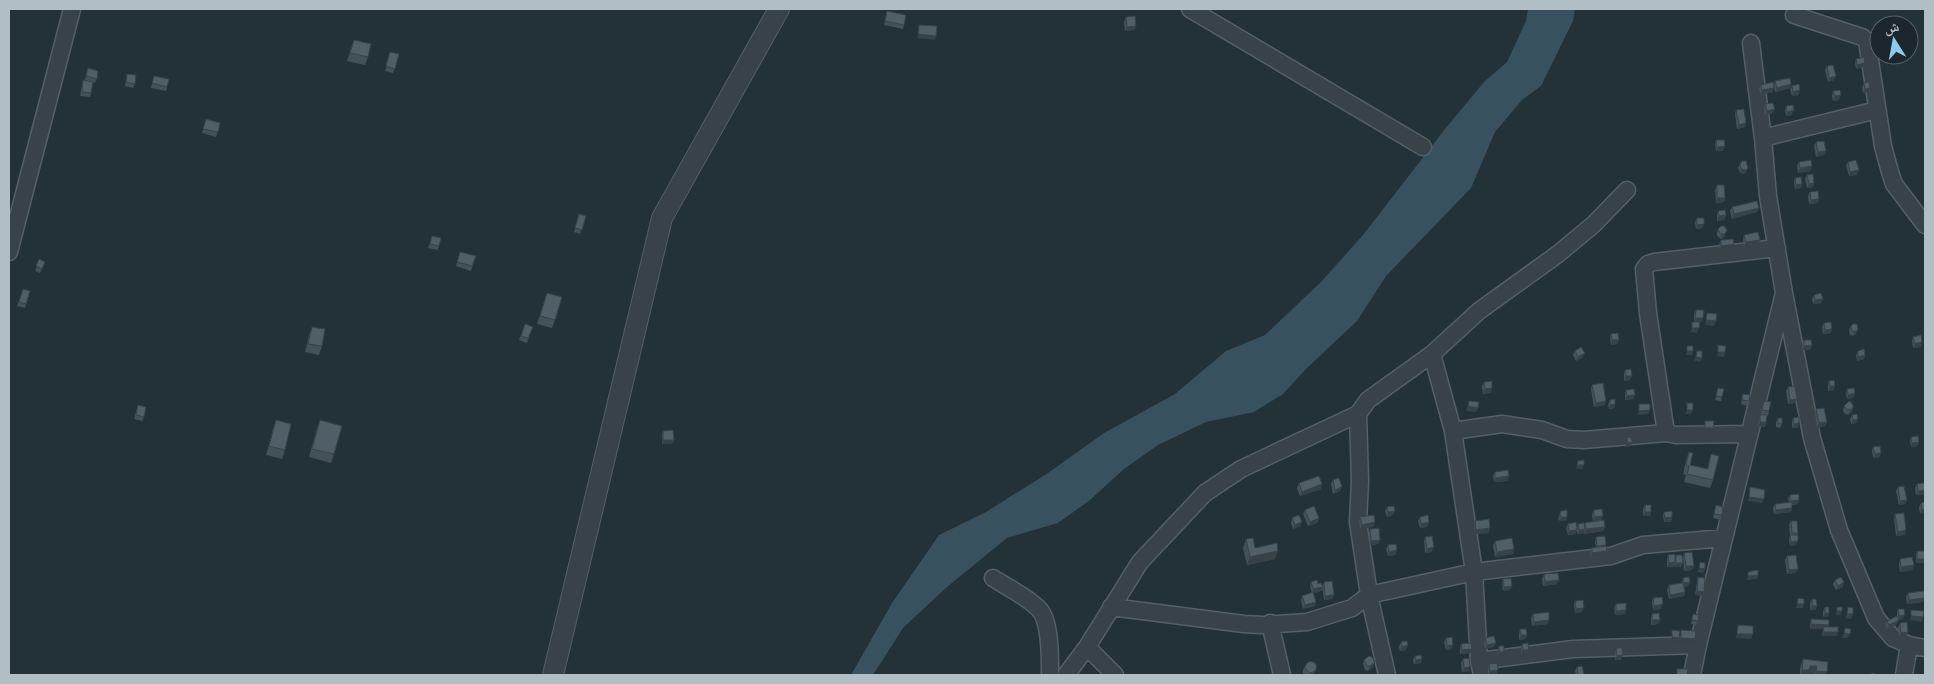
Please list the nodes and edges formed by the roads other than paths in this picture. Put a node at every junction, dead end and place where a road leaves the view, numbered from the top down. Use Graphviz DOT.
graph roads {
  1 [pos="72,9"];
  2 [pos="779,9"];
  3 [pos="1190,9"];
  4 [pos="1794,15"];
  5 [pos="1751,43"];
  6 [pos="1877,110"];
  7 [pos="1763,138"];
  8 [pos="1423,147"];
  9 [pos="1628,190"];
  10 [pos="1925,225"];
  11 [pos="1777,248"];
  12 [pos="9,252"];
  13 [pos="1784,293"];
  14 [pos="1432,354"];
  15 [pos="1358,414"];
  16 [pos="1453,431"];
  17 [pos="1666,433"];
  18 [pos="1749,434"];
  19 [pos="1724,538"];
  20 [pos="1474,572"];
  21 [pos="993,578"];
  22 [pos="1369,596"];
  23 [pos="1111,607"];
  24 [pos="1270,623"];
  25 [pos="1698,645"];
  26 [pos="1917,646"];
  27 [pos="1087,647"];
  28 [pos="1480,668"];
  29 [pos="553,675"];
  30 [pos="1050,675"];
  31 [pos="1066,675"];
  32 [pos="1115,675"];
  33 [pos="1282,675"];
  34 [pos="1387,675"];
  35 [pos="1692,675"];
  36 [pos="1904,675"];
  1 -- 12 [label="street"];
  2 -- 29 [label="street"];
  3 -- 8 [label="street"];
  4 -- 6 [label="street"];
  5 -- 7 [label="street"];
  6 -- 7 [label="street"];
  6 -- 10 [label="street"];
  7 -- 11 [label="street"];
  9 -- 14 [label="street"];
  11 -- 13 [label="street"];
  11 -- 17 [label="street"];
  13 -- 18 [label="street"];
  13 -- 26 [label="street"];
  14 -- 15 [label="street"];
  14 -- 16 [label="street"];
  15 -- 22 [label="street"];
  15 -- 23 [label="street"];
  16 -- 17 [label="street"];
  16 -- 20 [label="street"];
  17 -- 18 [label="street"];
  18 -- 19 [label="street"];
  19 -- 20 [label="street"];
  19 -- 25 [label="street"];
  20 -- 22 [label="street"];
  20 -- 28 [label="street"];
  21 -- 30 [label="street"];
  22 -- 24 [label="street"];
  22 -- 34 [label="street"];
  23 -- 24 [label="street"];
  23 -- 27 [label="street"];
  24 -- 33 [label="street"];
  25 -- 28 [label="street"];
  25 -- 35 [label="street"];
  26 -- 36 [label="street"];
  27 -- 31 [label="street"];
  27 -- 32 [label="street"];
}
